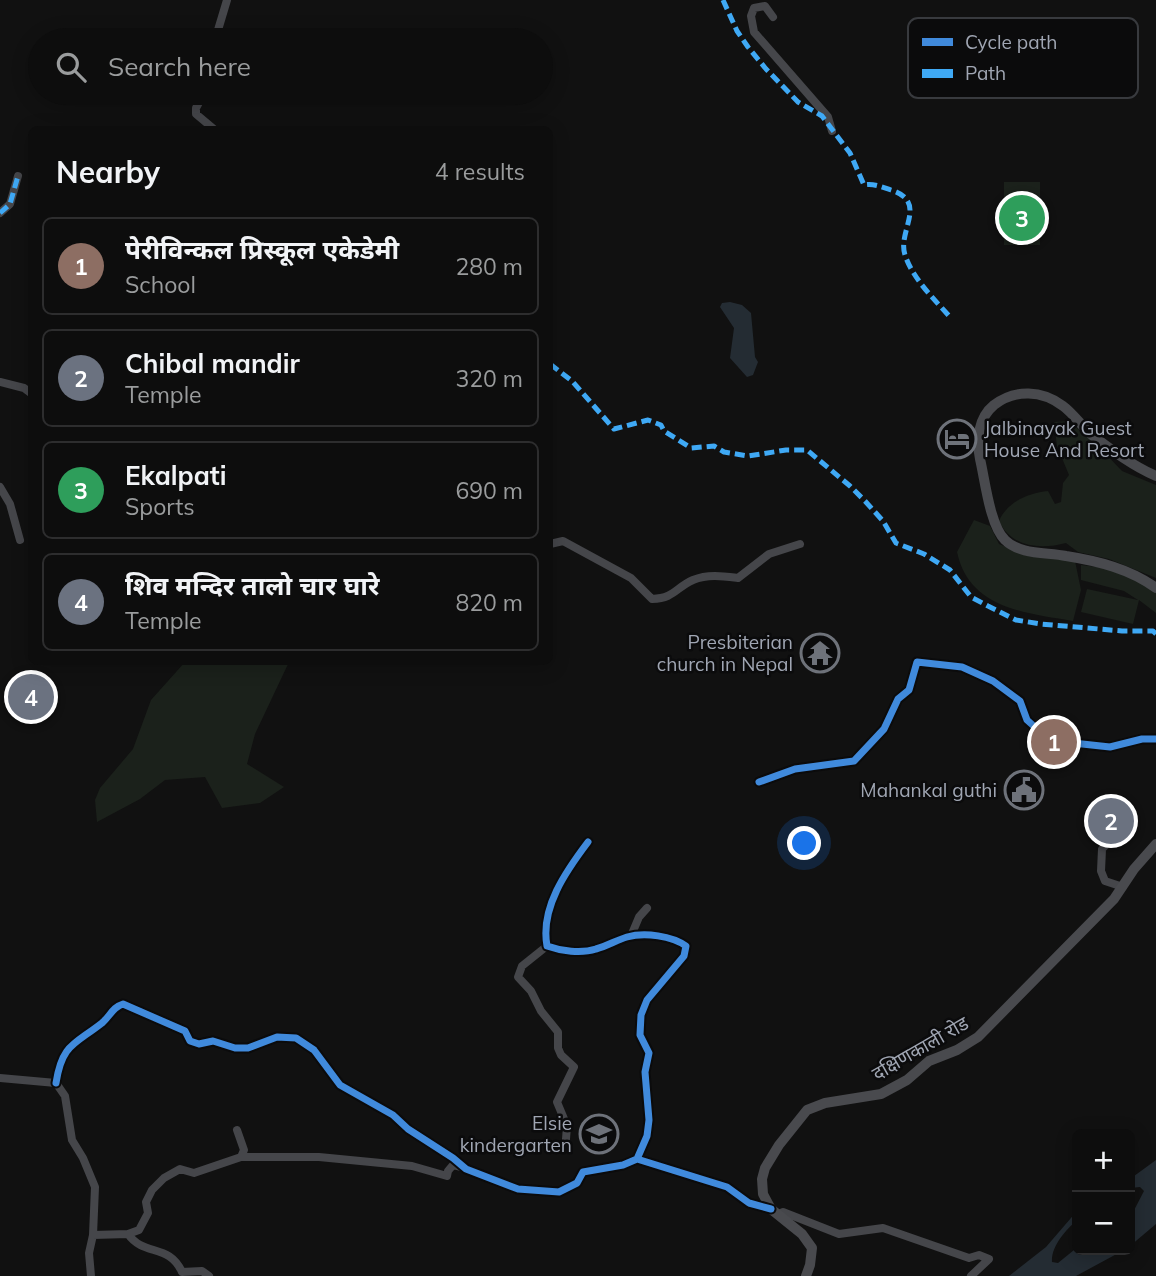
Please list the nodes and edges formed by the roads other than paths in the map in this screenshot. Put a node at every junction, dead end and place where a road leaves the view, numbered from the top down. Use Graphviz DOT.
graph roads {
  1 [pos="227,0"];
  2 [pos="773,17"];
  3 [pos="219,28"];
  4 [pos="197,105"];
  5 [pos="210,126"];
  6 [pos="832,131"];
  7 [pos="18,176"];
  8 [pos="0,213"];
  9 [pos="0,382"];
  10 [pos="28,391"];
  11 [pos="1156,476"];
  12 [pos="0,487"];
  13 [pos="20,541"];
  14 [pos="553,543"];
  15 [pos="800,544"];
  16 [pos="1156,587"];
  17 [pos="1156,739"];
  18 [pos="759,782"];
  19 [pos="1114,826"];
  20 [pos="588,842"];
  21 [pos="1156,844"];
  22 [pos="1122,887"];
  23 [pos="647,908"];
  24 [pos="631,936"];
  25 [pos="547,946"];
  26 [pos="0,1078"];
  27 [pos="56,1083"];
  28 [pos="237,1130"];
  29 [pos="566,1139"];
  30 [pos="241,1157"];
  31 [pos="637,1159"];
  32 [pos="466,1168"];
  33 [pos="775,1212"];
  34 [pos="128,1234"];
  35 [pos="93,1236"];
  36 [pos="91,1276"];
  37 [pos="209,1276"];
  38 [pos="806,1276"];
  39 [pos="971,1276"];
  1 -- 3 [label="street"];
  2 -- 6 [label="street"];
  4 -- 5 [label="street"];
  7 -- 8 [label="street"];
  9 -- 10 [label="street"];
  11 -- 16 [label="main road"];
  12 -- 13 [label="street"];
  14 -- 15 [label="street"];
  17 -- 18 [label="street"];
  19 -- 22 [label="street"];
  20 -- 25 [label="street"];
  21 -- 22 [label="main road, दक्षिणकाली रोड"];
  22 -- 33 [label="main road, दक्षिणकाली रोड"];
  23 -- 24 [label="street"];
  24 -- 25 [label="street"];
  24 -- 31 [label="street"];
  25 -- 29 [label="street"];
  26 -- 27 [label="street"];
  27 -- 32 [label="street"];
  27 -- 35 [label="street"];
  28 -- 30 [label="street"];
  30 -- 32 [label="street"];
  30 -- 34 [label="street"];
  31 -- 32 [label="street"];
  31 -- 33 [label="street"];
  33 -- 38 [label="main road"];
  33 -- 39 [label="street"];
  34 -- 35 [label="street"];
  34 -- 37 [label="street"];
  35 -- 36 [label="street"];
}
